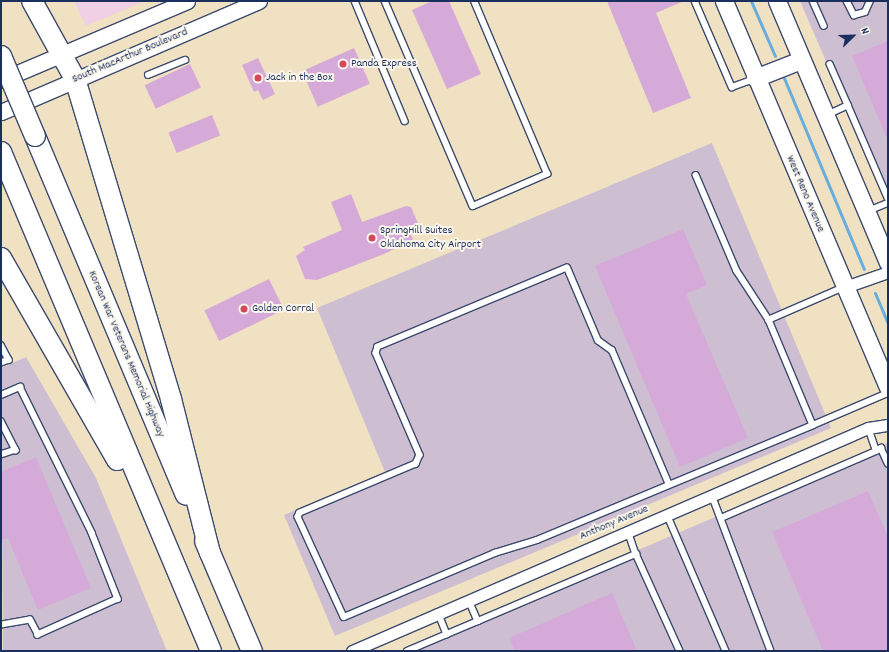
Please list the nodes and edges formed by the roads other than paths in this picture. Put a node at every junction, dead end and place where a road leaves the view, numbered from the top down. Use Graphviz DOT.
graph roads {
  1 [pos="32,1"];
  2 [pos="187,1"];
  3 [pos="259,1"];
  4 [pos="355,1"];
  5 [pos="385,1"];
  6 [pos="474,1"];
  7 [pos="695,1"];
  8 [pos="724,1"];
  9 [pos="777,1"];
  10 [pos="813,1"];
  11 [pos="847,1"];
  12 [pos="870,1"];
  13 [pos="165,5"];
  14 [pos="824,26"];
  15 [pos="62,54"];
  16 [pos="1,56"];
  17 [pos="186,60"];
  18 [pos="801,60"];
  19 [pos="830,64"];
  20 [pos="148,75"];
  21 [pos="755,78"];
  22 [pos="76,79"];
  23 [pos="1,80"];
  24 [pos="848,105"];
  25 [pos="1,112"];
  26 [pos="825,115"];
  27 [pos="406,121"];
  28 [pos="1,152"];
  29 [pos="696,175"];
  30 [pos="888,198"];
  31 [pos="888,203"];
  32 [pos="866,212"];
  33 [pos="1,258"];
  34 [pos="888,262"];
  35 [pos="888,272"];
  36 [pos="846,287"];
  37 [pos="768,320"];
  38 [pos="1,346"];
  39 [pos="1,363"];
  40 [pos="888,387"];
  41 [pos="888,392"];
  42 [pos="1,395"];
  43 [pos="1,421"];
  44 [pos="813,425"];
  45 [pos="888,425"];
  46 [pos="868,428"];
  47 [pos="876,451"];
  48 [pos="1,455"];
  49 [pos="888,463"];
  50 [pos="669,485"];
  51 [pos="712,495"];
  52 [pos="667,514"];
  53 [pos="721,518"];
  54 [pos="628,530"];
  55 [pos="210,553"];
  56 [pos="636,554"];
  57 [pos="188,599"];
  58 [pos="468,599"];
  59 [pos="438,612"];
  60 [pos="478,620"];
  61 [pos="1,625"];
  62 [pos="447,634"];
  63 [pos="211,651"];
  64 [pos="252,651"];
  65 [pos="352,651"];
  66 [pos="407,651"];
  67 [pos="680,651"];
  68 [pos="726,651"];
  69 [pos="771,651"];
  1 -- 15 [label="highway"];
  2 -- 13 [label="main road"];
  3 -- 22 [label="main road, South MacArthur Boulevard"];
  4 -- 27 [label="lane"];
  5 -- 6 [label="lane"];
  7 -- 21 [label="lane"];
  8 -- 21 [label="main road, West Reno Avenue"];
  9 -- 18 [label="main road"];
  10 -- 14 [label="lane"];
  11 -- 12 [label="lane"];
  13 -- 15 [label="main road"];
  15 -- 22 [label="highway"];
  15 -- 23 [label="main road"];
  16 -- 55 [label="highway, Korean War Veterans Memorial Highway, bridge"];
  17 -- 20 [label="lane"];
  18 -- 21 [label="main road"];
  18 -- 26 [label="main road"];
  19 -- 24 [label="lane"];
  21 -- 36 [label="main road, West Reno Avenue"];
  22 -- 25 [label="main road, South MacArthur Boulevard"];
  22 -- 55 [label="highway"];
  24 -- 26 [label="lane"];
  24 -- 30 [label="lane"];
  26 -- 32 [label="main road"];
  28 -- 57 [label="highway"];
  29 -- 37 [label="lane"];
  31 -- 32 [label="lane"];
  32 -- 34 [label="main road"];
  33 -- 57 [label="highway"];
  35 -- 36 [label="street"];
  36 -- 37 [label="lane"];
  36 -- 40 [label="main road, West Reno Avenue"];
  37 -- 44 [label="lane"];
  38 -- 39 [label="lane"];
  41 -- 44 [label="lane"];
  42 -- 61 [label="lane"];
  43 -- 48 [label="lane"];
  44 -- 50 [label="lane"];
  45 -- 46 [label="street, Anthony Avenue"];
  46 -- 47 [label="lane"];
  46 -- 51 [label="street, Anthony Avenue"];
  47 -- 49 [label="lane"];
  47 -- 53 [label="lane"];
  50 -- 50 [label="lane"];
  51 -- 52 [label="street, Anthony Avenue"];
  51 -- 53 [label="lane"];
  52 -- 54 [label="street, Anthony Avenue"];
  52 -- 68 [label="lane"];
  53 -- 69 [label="lane"];
  54 -- 56 [label="lane"];
  54 -- 58 [label="street, Anthony Avenue"];
  55 -- 64 [label="highway, Korean War Veterans Memorial Highway"];
  56 -- 60 [label="lane"];
  56 -- 67 [label="lane"];
  57 -- 63 [label="highway"];
  58 -- 59 [label="street, Anthony Avenue"];
  58 -- 60 [label="lane"];
  59 -- 62 [label="lane"];
  59 -- 65 [label="street, Anthony Avenue"];
  60 -- 62 [label="lane"];
  62 -- 66 [label="lane"];
}
